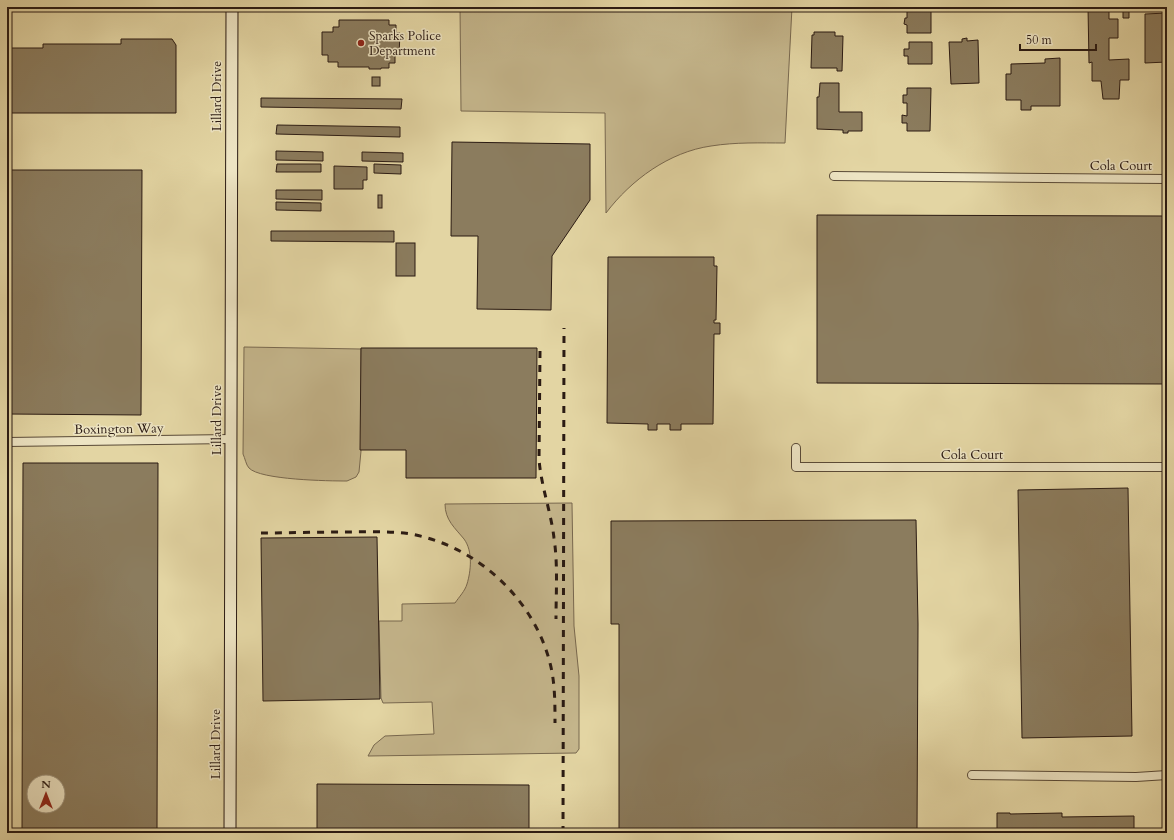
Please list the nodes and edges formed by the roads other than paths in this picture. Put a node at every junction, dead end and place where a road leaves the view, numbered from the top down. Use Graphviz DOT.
graph roads {
  1 [pos="232,7"];
  2 [pos="834,176"];
  3 [pos="1167,179"];
  4 [pos="231,440"];
  5 [pos="7,442"];
  6 [pos="796,448"];
  7 [pos="1167,467"];
  8 [pos="972,775"];
  9 [pos="1167,775"];
  10 [pos="230,833"];
  1 -- 4 [label="street, Lillard Drive"];
  2 -- 3 [label="street, Cola Court"];
  4 -- 5 [label="street, Boxington Way"];
  4 -- 10 [label="street, Lillard Drive"];
  6 -- 7 [label="street, Cola Court"];
  8 -- 9 [label="street"];
}
